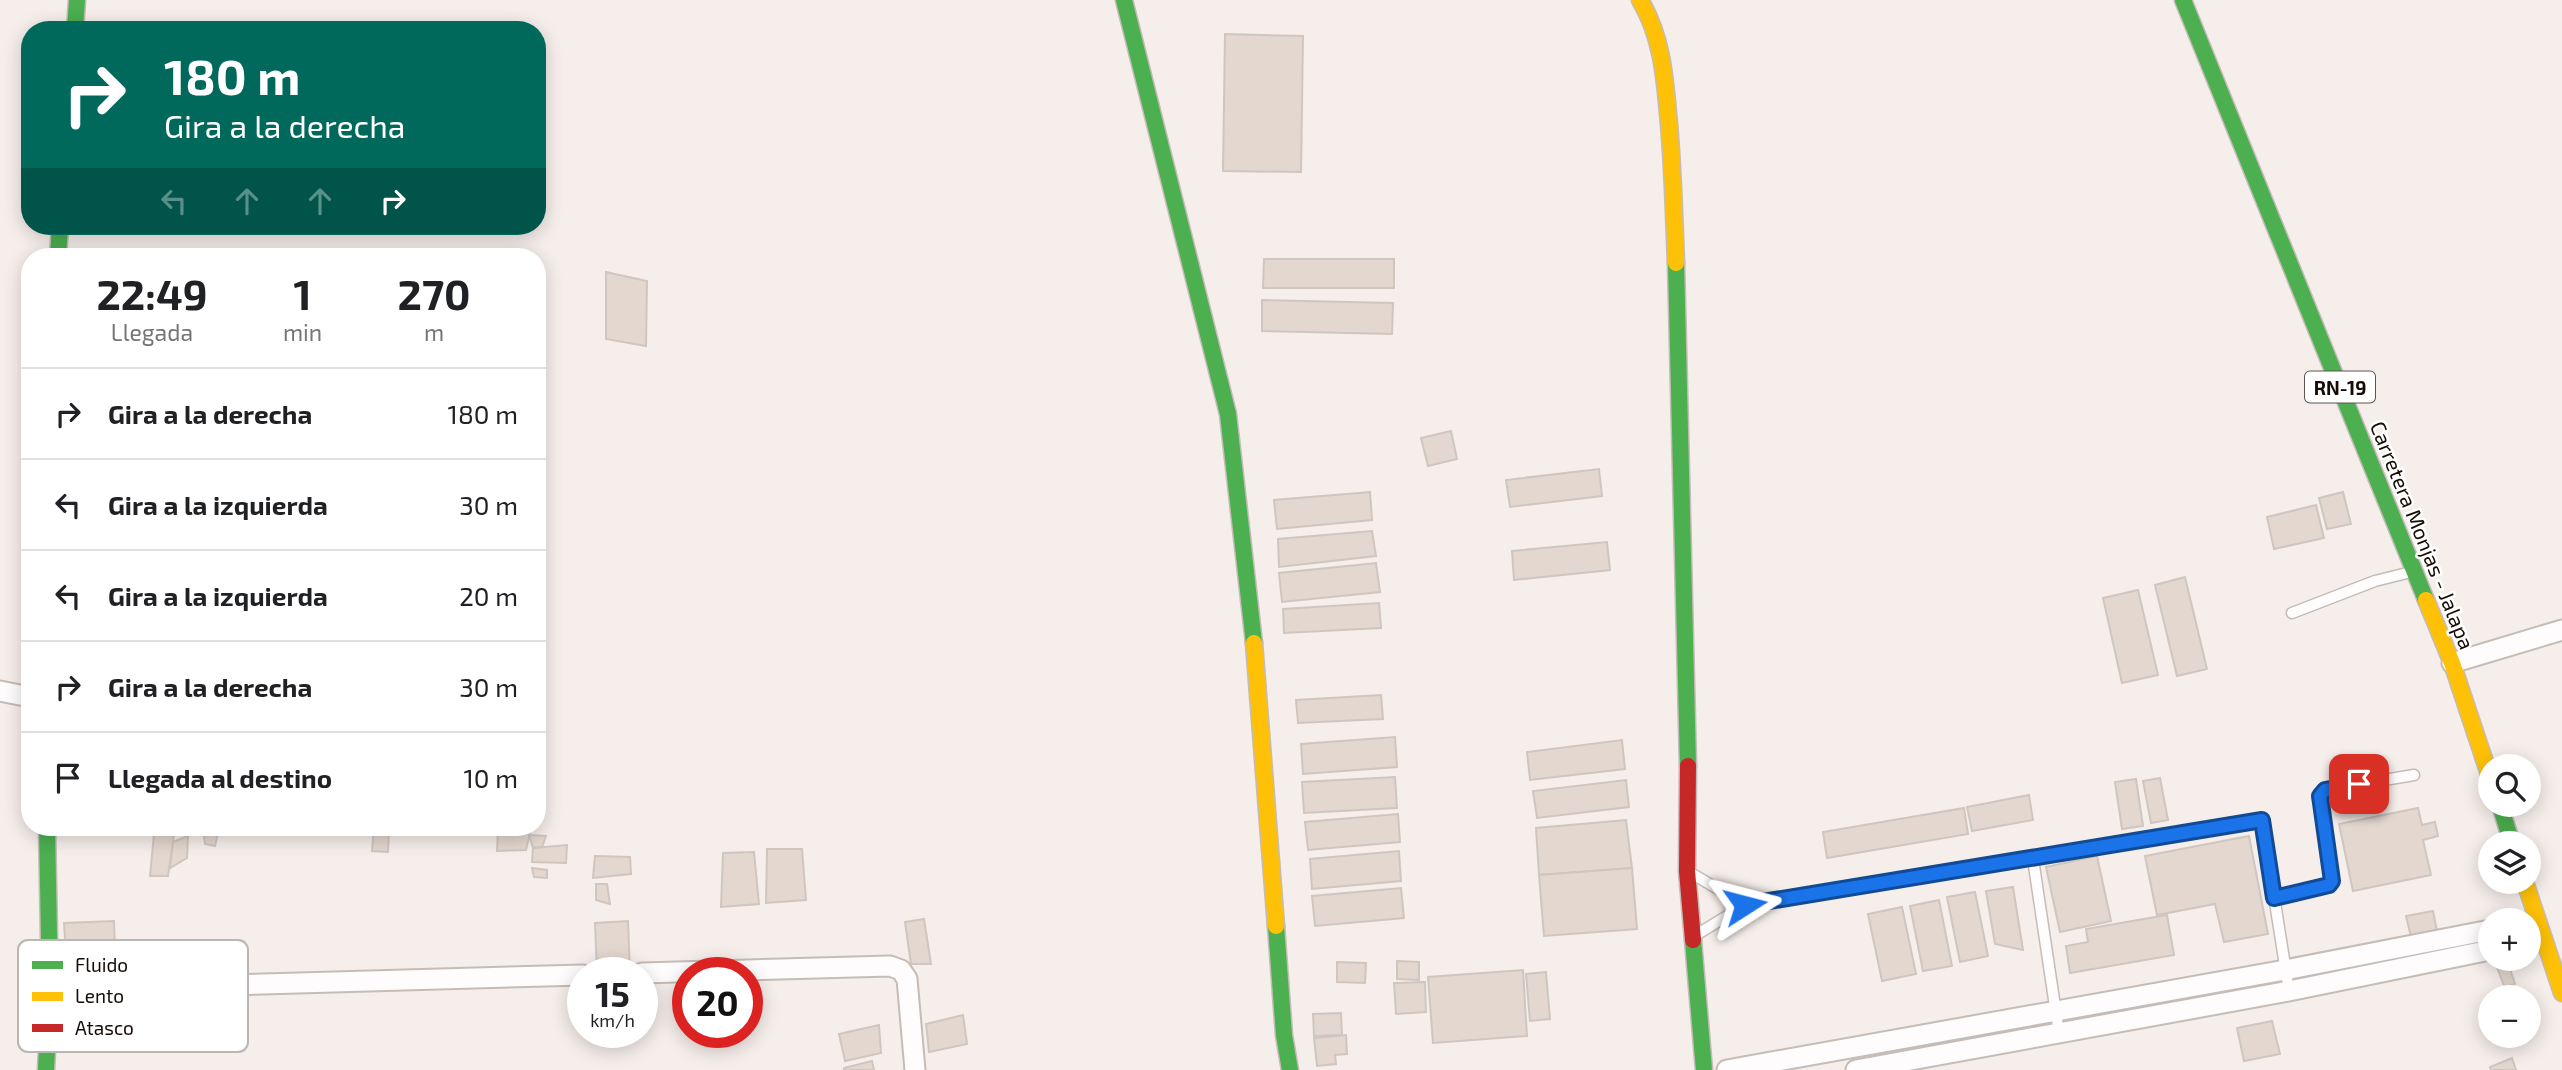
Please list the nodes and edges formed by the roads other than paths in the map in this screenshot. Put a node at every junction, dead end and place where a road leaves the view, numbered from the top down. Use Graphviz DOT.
graph roads {
  1 [pos="77,0"];
  2 [pos="1124,0"];
  3 [pos="1640,0"];
  4 [pos="2183,0"];
  5 [pos="76,21"];
  6 [pos="2415,571"];
  7 [pos="2292,613"];
  8 [pos="2562,630"];
  9 [pos="2452,663"];
  10 [pos="0,691"];
  11 [pos="21,695"];
  12 [pos="2482,754"];
  13 [pos="2414,775"];
  14 [pos="47,836"];
  15 [pos="2033,859"];
  16 [pos="1687,871"];
  17 [pos="2274,898"];
  18 [pos="1745,905"];
  19 [pos="2478,932"];
  20 [pos="1693,937"];
  21 [pos="49,940"];
  22 [pos="2541,945"];
  23 [pos="2478,952"];
  24 [pos="2286,970"];
  25 [pos="658,973"];
  26 [pos="567,975"];
  27 [pos="248,984"];
  28 [pos="2289,991"];
  29 [pos="2562,993"];
  30 [pos="2056,1009"];
  31 [pos="2059,1033"];
  32 [pos="47,1052"];
  33 [pos="46,1070"];
  34 [pos="915,1070"];
  35 [pos="1290,1070"];
  36 [pos="1704,1070"];
  37 [pos="1727,1070"];
  38 [pos="1856,1070"];
  1 -- 5 [label="street"];
  2 -- 35 [label="street"];
  3 -- 16 [label="street"];
  4 -- 6 [label="street, Carretera Monjas - Jalapa / RN-19"];
  6 -- 7 [label="lane"];
  6 -- 9 [label="street, Carretera Monjas - Jalapa / RN-19"];
  8 -- 9 [label="street"];
  9 -- 12 [label="street, Carretera Monjas - Jalapa / RN-19"];
  10 -- 11 [label="street"];
  13 -- 17 [label="lane"];
  14 -- 21 [label="street"];
  15 -- 17 [label="lane"];
  15 -- 18 [label="lane"];
  15 -- 30 [label="lane"];
  16 -- 18 [label="lane"];
  16 -- 20 [label="street"];
  17 -- 24 [label="lane"];
  18 -- 20 [label="lane"];
  19 -- 24 [label="street"];
  20 -- 36 [label="street"];
  22 -- 29 [label="street"];
  23 -- 28 [label="street"];
  24 -- 28 [label="lane"];
  24 -- 30 [label="street"];
  25 -- 34 [label="street"];
  26 -- 27 [label="street"];
  28 -- 31 [label="street"];
  30 -- 31 [label="lane"];
  30 -- 37 [label="street"];
  31 -- 38 [label="street"];
  32 -- 33 [label="street"];
}
